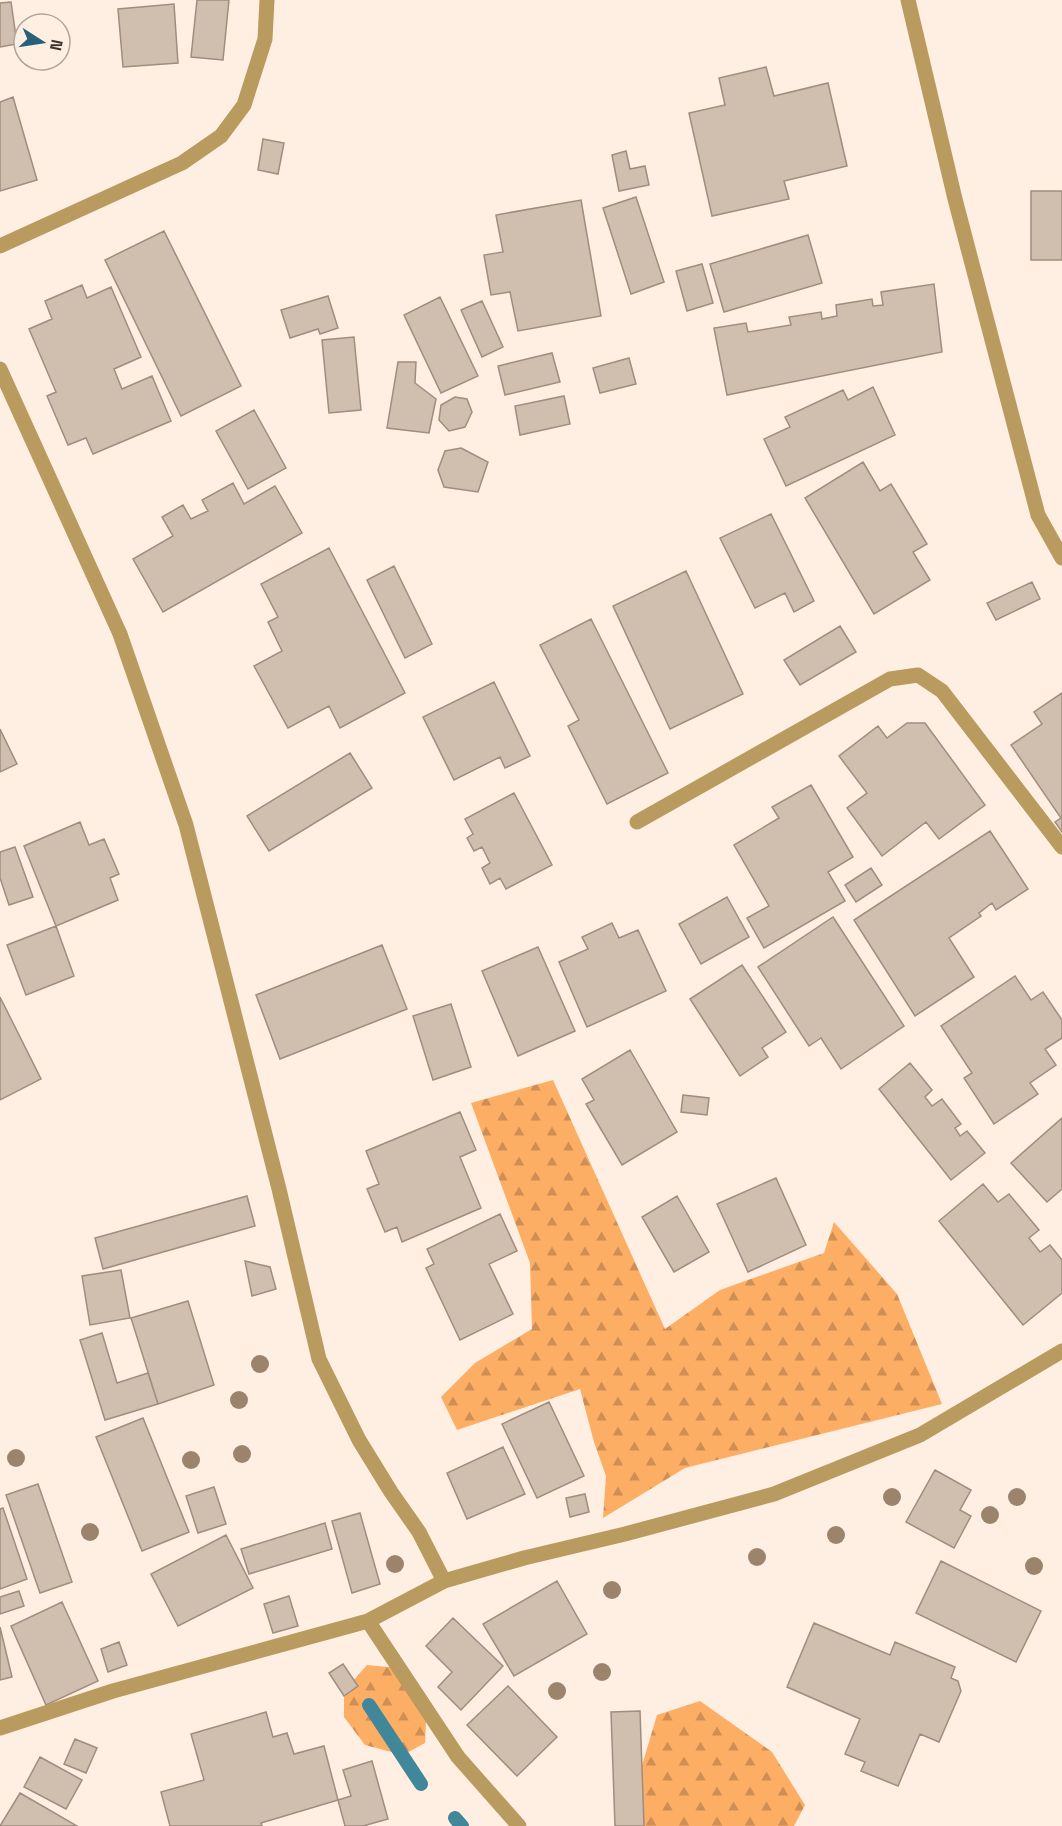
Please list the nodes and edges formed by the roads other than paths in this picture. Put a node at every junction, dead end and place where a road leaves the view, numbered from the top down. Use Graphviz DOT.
graph roads {
  1 [pos="267,0"];
  2 [pos="908,0"];
  3 [pos="0,246"];
  4 [pos="0,369"];
  5 [pos="1062,558"];
  6 [pos="637,822"];
  7 [pos="1062,847"];
  8 [pos="1062,1351"];
  9 [pos="444,1581"];
  10 [pos="368,1621"];
  11 [pos="0,1728"];
  12 [pos="519,1826"];
  1 -- 3 [label="street"];
  2 -- 5 [label="street"];
  4 -- 9 [label="street"];
  6 -- 7 [label="street"];
  8 -- 9 [label="street"];
  9 -- 10 [label="street"];
  10 -- 11 [label="street"];
  10 -- 12 [label="street"];
}
